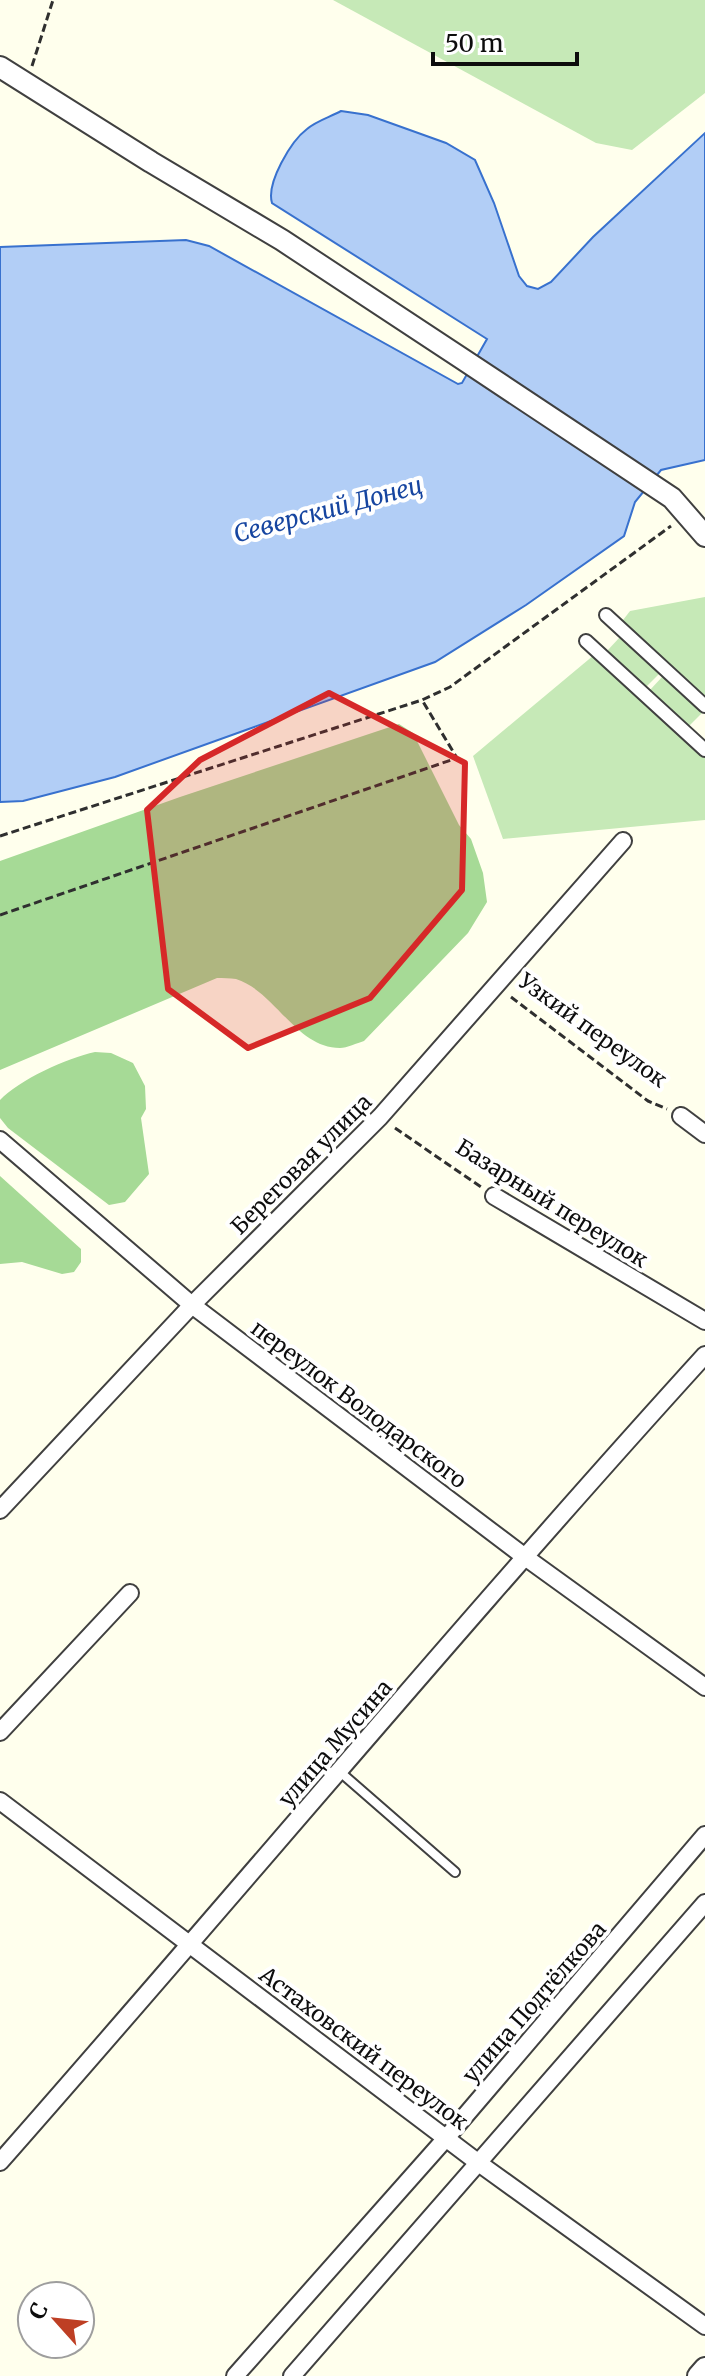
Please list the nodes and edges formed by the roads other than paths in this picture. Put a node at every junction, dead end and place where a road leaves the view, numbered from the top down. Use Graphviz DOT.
graph roads {
  1 [pos="0,67"];
  2 [pos="705,536"];
  3 [pos="606,615"];
  4 [pos="586,641"];
  5 [pos="705,706"];
  6 [pos="705,750"];
  7 [pos="623,841"];
  8 [pos="681,1116"];
  9 [pos="705,1134"];
  10 [pos="0,1140"];
  11 [pos="494,1196"];
  12 [pos="192,1305"];
  13 [pos="705,1321"];
  14 [pos="705,1355"];
  15 [pos="0,1510"];
  16 [pos="525,1557"];
  17 [pos="130,1593"];
  18 [pos="705,1687"];
  19 [pos="0,1732"];
  20 [pos="339,1771"];
  21 [pos="0,1801"];
  22 [pos="705,1835"];
  23 [pos="455,1872"];
  24 [pos="705,1903"];
  25 [pos="192,1944"];
  26 [pos="447,2137"];
  27 [pos="0,2162"];
  28 [pos="480,2164"];
  29 [pos="705,2326"];
  30 [pos="705,2368"];
  31 [pos="235,2376"];
  32 [pos="292,2376"];
  33 [pos="698,2376"];
  1 -- 2 [label="street"];
  3 -- 5 [label="street"];
  4 -- 6 [label="street"];
  7 -- 12 [label="street, Береговая улица"];
  8 -- 9 [label="street"];
  10 -- 12 [label="street, переулок Володарского"];
  11 -- 13 [label="street, Базарный переулок"];
  12 -- 15 [label="street, Береговая улица"];
  12 -- 16 [label="street, переулок Володарского"];
  14 -- 16 [label="street, улица Мусина"];
  16 -- 18 [label="street, переулок Володарского"];
  16 -- 20 [label="street, улица Мусина"];
  17 -- 19 [label="street"];
  20 -- 23 [label="lane"];
  20 -- 25 [label="street, улица Мусина"];
  21 -- 25 [label="street, Астаховский переулок"];
  22 -- 26 [label="street, улица Подтёлкова"];
  24 -- 28 [label="street"];
  25 -- 26 [label="street, Астаховский переулок"];
  25 -- 27 [label="street, улица Мусина"];
  26 -- 28 [label="street, Астаховский переулок"];
  26 -- 31 [label="street, улица Подтёлкова"];
  28 -- 29 [label="street, Астаховский переулок"];
  28 -- 32 [label="street"];
  30 -- 33 [label="street"];
}
